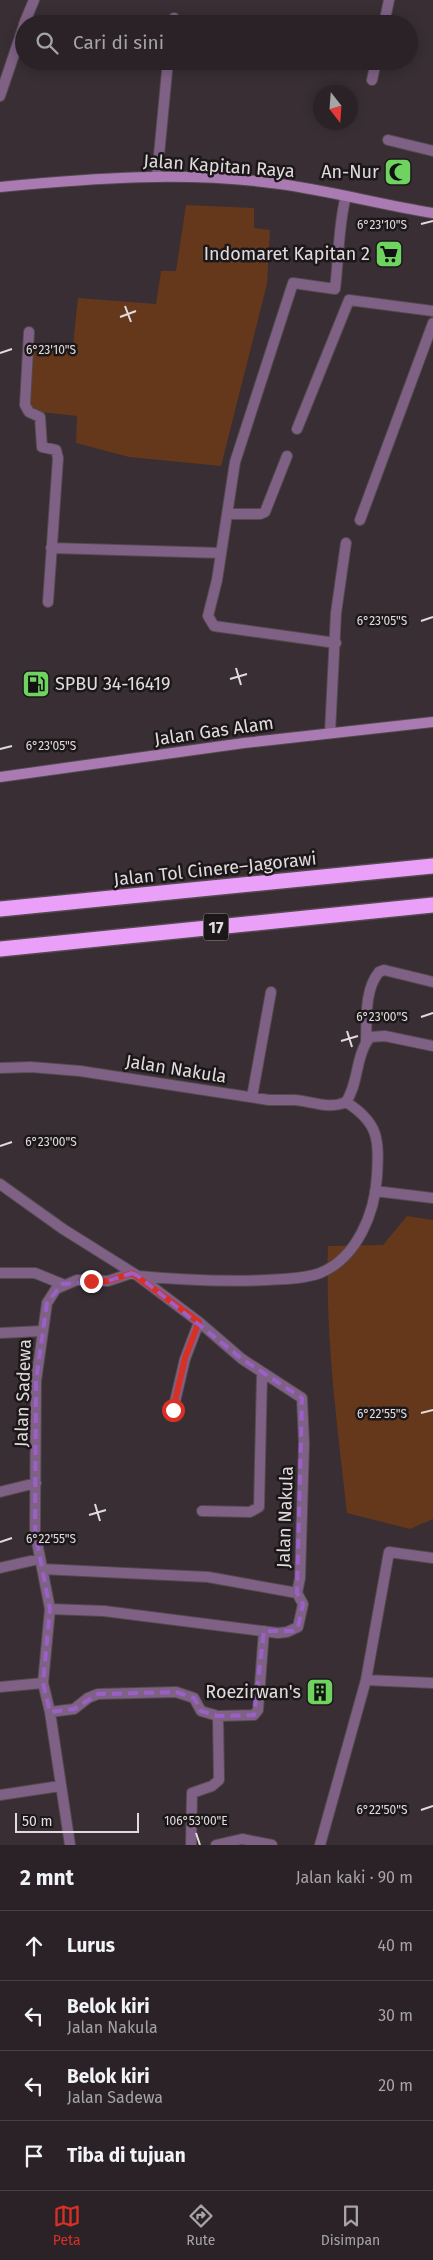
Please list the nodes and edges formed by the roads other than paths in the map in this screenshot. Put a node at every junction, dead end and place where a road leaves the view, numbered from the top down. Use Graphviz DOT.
graph roads {
  1 [pos="34,0"];
  2 [pos="389,0"];
  3 [pos="28,15"];
  4 [pos="386,15"];
  5 [pos="15,52"];
  6 [pos="167,70"];
  7 [pos="374,70"];
  8 [pos="372,80"];
  9 [pos="0,96"];
  10 [pos="388,140"];
  11 [pos="433,151"];
  12 [pos="157,176"];
  13 [pos="0,187"];
  14 [pos="346,196"];
  15 [pos="433,213"];
  16 [pos="433,311"];
  17 [pos="433,323"];
  18 [pos="29,332"];
  19 [pos="297,429"];
  20 [pos="287,456"];
  21 [pos="227,514"];
  22 [pos="360,520"];
  23 [pos="346,543"];
  24 [pos="52,548"];
  25 [pos="221,553"];
  26 [pos="48,602"];
  27 [pos="336,643"];
  28 [pos="433,722"];
  29 [pos="330,733"];
  30 [pos="0,777"];
  31 [pos="433,866"];
  32 [pos="433,905"];
  33 [pos="0,909"];
  34 [pos="0,949"];
  35 [pos="433,982"];
  36 [pos="271,992"];
  37 [pos="366,1042"];
  38 [pos="433,1046"];
  39 [pos="0,1068"];
  40 [pos="252,1097"];
  41 [pos="346,1102"];
  42 [pos="0,1184"];
  43 [pos="375,1191"];
  44 [pos="433,1198"];
  45 [pos="0,1273"];
  46 [pos="135,1274"];
  47 [pos="62,1284"];
  48 [pos="199,1322"];
  49 [pos="42,1331"];
  50 [pos="0,1333"];
  51 [pos="262,1374"];
  52 [pos="173,1410"];
  53 [pos="36,1483"];
  54 [pos="0,1492"];
  55 [pos="202,1510"];
  56 [pos="433,1558"];
  57 [pos="41,1564"];
  58 [pos="0,1568"];
  59 [pos="297,1593"];
  60 [pos="50,1609"];
  61 [pos="264,1631"];
  62 [pos="366,1680"];
  63 [pos="433,1683"];
  64 [pos="43,1684"];
  65 [pos="0,1687"];
  66 [pos="50,1712"];
  67 [pos="218,1716"];
  68 [pos="60,1786"];
  69 [pos="0,1795"];
  70 [pos="70,1845"];
  71 [pos="191,1845"];
  72 [pos="216,1845"];
  73 [pos="272,1845"];
  74 [pos="320,1845"];
  1 -- 3 [label="street"];
  2 -- 4 [label="street"];
  5 -- 9 [label="street"];
  6 -- 12 [label="street"];
  7 -- 8 [label="street"];
  10 -- 11 [label="street"];
  12 -- 13 [label="street, Jalan Kapitan Raya"];
  12 -- 14 [label="street, Jalan Kapitan Raya"];
  14 -- 15 [label="street, Jalan Kapitan Raya"];
  14 -- 21 [label="street"];
  16 -- 19 [label="street"];
  17 -- 22 [label="street"];
  18 -- 24 [label="street"];
  20 -- 21 [label="street"];
  21 -- 25 [label="street"];
  23 -- 27 [label="street"];
  24 -- 25 [label="street"];
  24 -- 26 [label="street"];
  25 -- 27 [label="street"];
  27 -- 29 [label="street"];
  28 -- 29 [label="street, Jalan Gas Alam"];
  29 -- 30 [label="street, Jalan Gas Alam"];
  31 -- 33 [label="highway, Jalan Tol Cinere–Jagorawi / 17"];
  32 -- 34 [label="highway, 17"];
  35 -- 37 [label="street"];
  36 -- 40 [label="street"];
  37 -- 38 [label="street"];
  37 -- 41 [label="street"];
  39 -- 40 [label="street, Jalan Nakula"];
  40 -- 41 [label="street, Jalan Nakula"];
  41 -- 43 [label="street"];
  42 -- 46 [label="street, Jalan Nakula"];
  43 -- 44 [label="street"];
  43 -- 46 [label="street"];
  45 -- 47 [label="street"];
  46 -- 47 [label="street"];
  46 -- 48 [label="street, Jalan Nakula"];
  47 -- 49 [label="street, Jalan Sadewa"];
  48 -- 51 [label="street, Jalan Nakula"];
  48 -- 52 [label="street"];
  49 -- 50 [label="street"];
  49 -- 53 [label="street, Jalan Sadewa"];
  51 -- 55 [label="street"];
  51 -- 59 [label="street, Jalan Nakula"];
  53 -- 54 [label="street"];
  53 -- 57 [label="street"];
  56 -- 62 [label="street"];
  57 -- 58 [label="street"];
  57 -- 59 [label="street"];
  57 -- 60 [label="street"];
  59 -- 61 [label="street, Jalan Nakula"];
  60 -- 61 [label="street, Jalan Nakula"];
  60 -- 64 [label="street"];
  61 -- 67 [label="street"];
  62 -- 63 [label="street"];
  62 -- 74 [label="street"];
  64 -- 65 [label="street"];
  64 -- 66 [label="street"];
  66 -- 67 [label="street"];
  66 -- 68 [label="street"];
  67 -- 71 [label="street"];
  68 -- 69 [label="street"];
  68 -- 70 [label="street"];
  72 -- 73 [label="street"];
}
